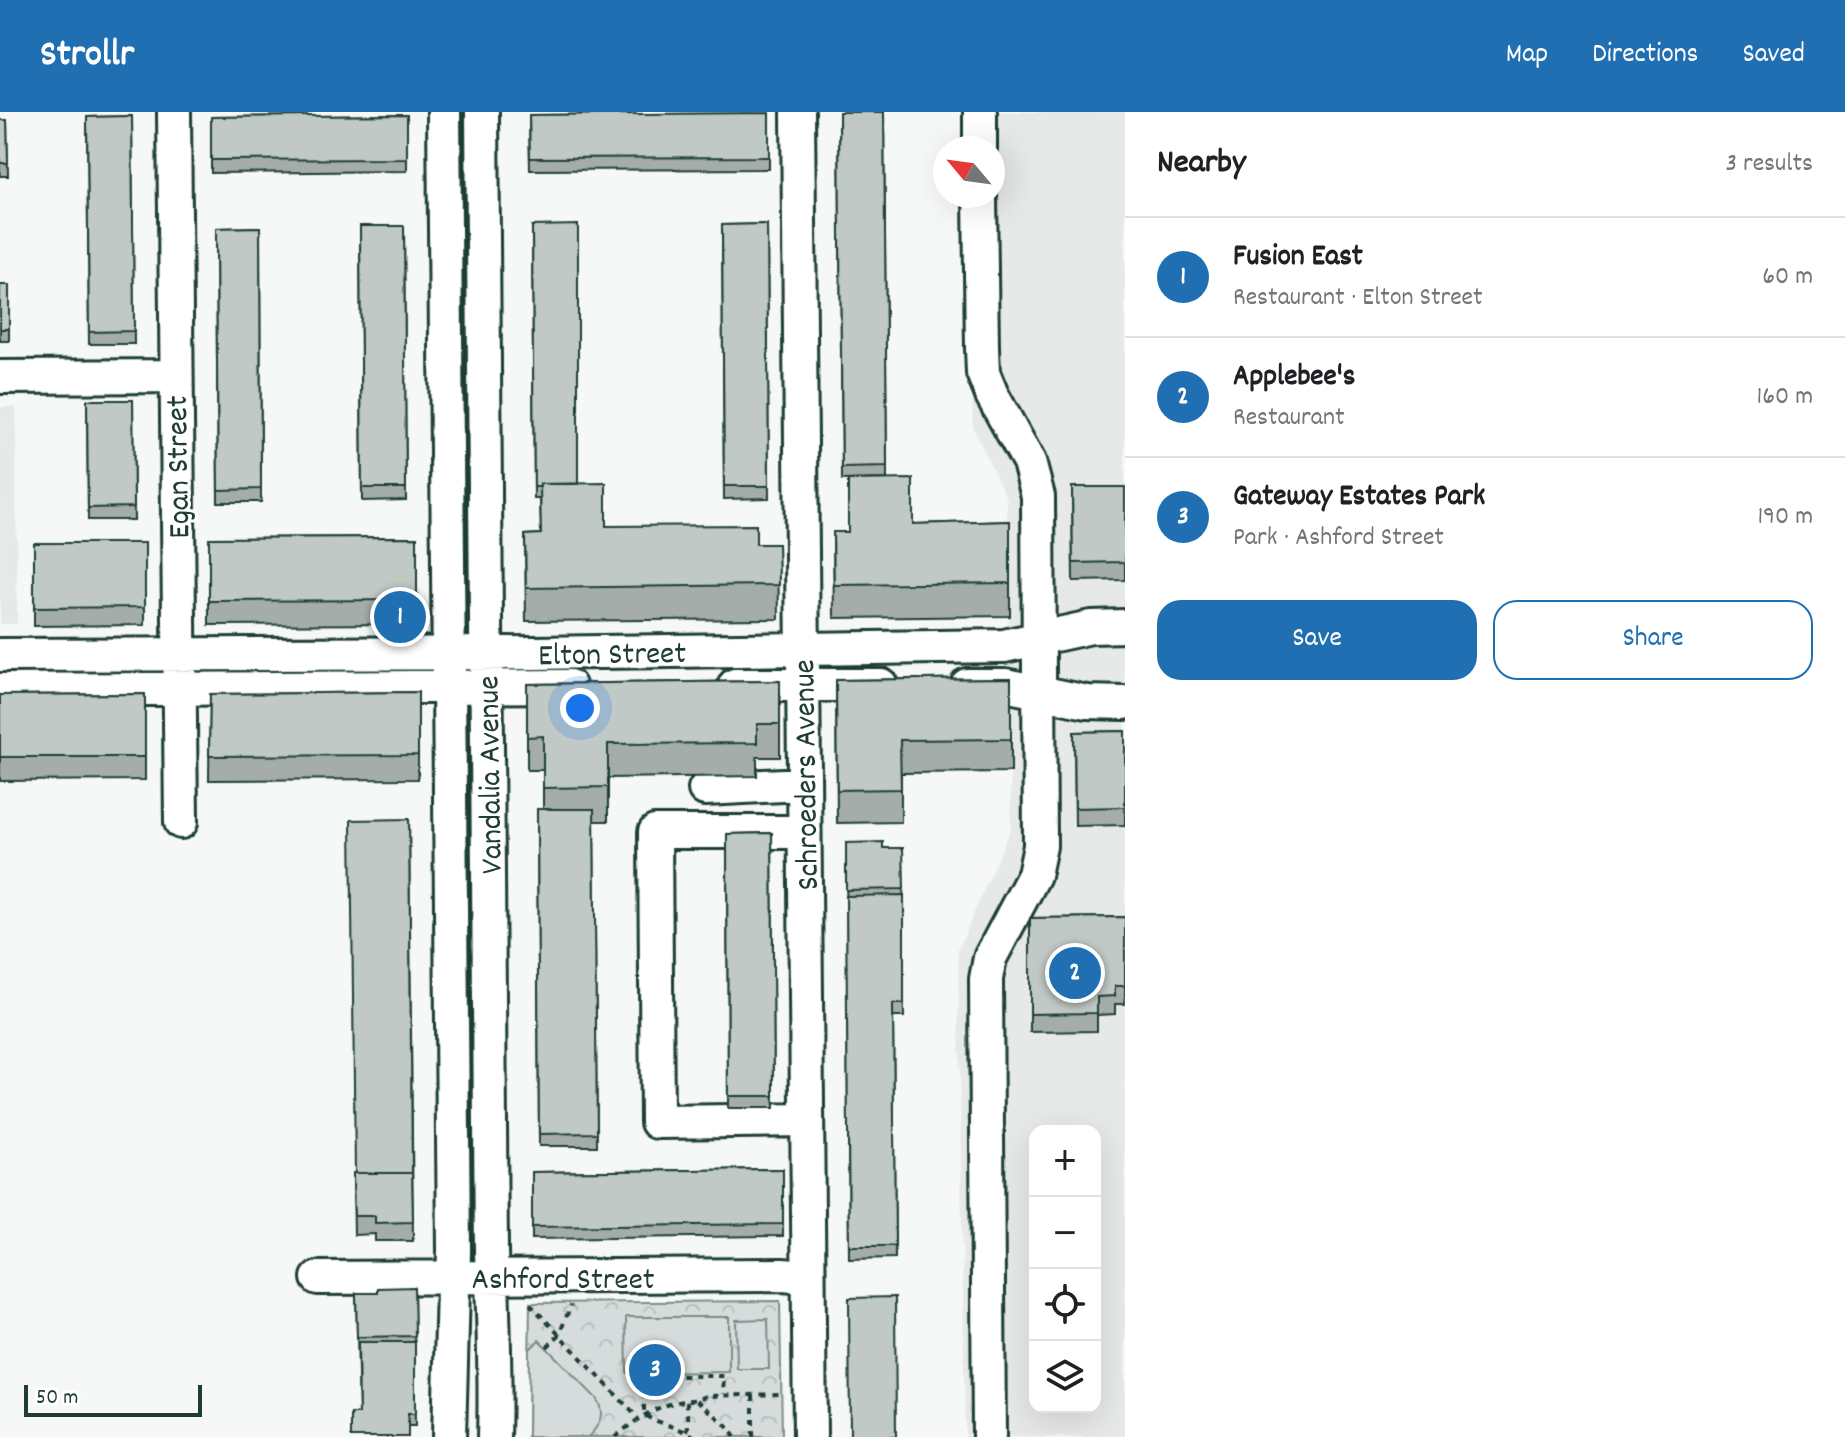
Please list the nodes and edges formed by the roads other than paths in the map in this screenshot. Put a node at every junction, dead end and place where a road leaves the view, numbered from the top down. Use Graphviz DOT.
graph roads {
  1 [pos="174,112"];
  2 [pos="444,112"];
  3 [pos="482,112"];
  4 [pos="798,112"];
  5 [pos="980,112"];
  6 [pos="980,136"];
  7 [pos="980,208"];
  8 [pos="175,376"];
  9 [pos="0,377"];
  10 [pos="1125,626"];
  11 [pos="1040,638"];
  12 [pos="803,649"];
  13 [pos="448,653"];
  14 [pos="487,653"];
  15 [pos="178,654"];
  16 [pos="0,655"];
  17 [pos="803,685"];
  18 [pos="487,686"];
  19 [pos="591,686"];
  20 [pos="713,686"];
  21 [pos="448,687"];
  22 [pos="179,689"];
  23 [pos="0,690"];
  24 [pos="1040,692"];
  25 [pos="1125,703"];
  26 [pos="804,784"];
  27 [pos="705,789"];
  28 [pos="181,822"];
  29 [pos="804,832"];
  30 [pos="807,1120"];
  31 [pos="454,1277"];
  32 [pos="492,1277"];
  33 [pos="808,1277"];
  34 [pos="318,1278"];
  35 [pos="449,1437"];
  36 [pos="494,1437"];
  37 [pos="810,1437"];
  38 [pos="989,1437"];
  1 -- 8 [label="street, Egan Street"];
  2 -- 13 [label="street, Vandalia Avenue"];
  3 -- 14 [label="street, Vandalia Avenue"];
  4 -- 12 [label="street, Schroeders Avenue"];
  5 -- 6 [label="street"];
  7 -- 11 [label="street"];
  8 -- 9 [label="street"];
  8 -- 15 [label="street, Egan Street"];
  10 -- 11 [label="street, Elton Street"];
  11 -- 12 [label="street, Elton Street"];
  11 -- 24 [label="street"];
  12 -- 14 [label="street, Elton Street"];
  12 -- 17 [label="street, Schroeders Avenue"];
  13 -- 14 [label="street, Elton Street"];
  13 -- 15 [label="street, Elton Street"];
  13 -- 21 [label="street, Vandalia Avenue"];
  14 -- 18 [label="street, Vandalia Avenue"];
  15 -- 16 [label="street, Elton Street"];
  15 -- 22 [label="street, Egan Street"];
  17 -- 20 [label="street, Elton Street"];
  17 -- 24 [label="street, Elton Street"];
  17 -- 26 [label="street, Schroeders Avenue"];
  18 -- 19 [label="street, Elton Street"];
  18 -- 21 [label="street, Elton Street"];
  18 -- 32 [label="street, Vandalia Avenue"];
  21 -- 22 [label="street, Elton Street"];
  21 -- 31 [label="street, Vandalia Avenue"];
  22 -- 23 [label="street, Elton Street"];
  22 -- 28 [label="street, Egan Street"];
  24 -- 25 [label="street, Elton Street"];
  24 -- 38 [label="street"];
  26 -- 27 [label="street"];
  26 -- 29 [label="street, Schroeders Avenue"];
  29 -- 30 [label="street, Schroeders Avenue"];
  29 -- 30 [label="street"];
  30 -- 33 [label="street, Schroeders Avenue"];
  31 -- 32 [label="street, Ashford Street"];
  31 -- 34 [label="street, Ashford Street"];
  31 -- 35 [label="street, Vandalia Avenue"];
  32 -- 33 [label="street, Ashford Street"];
  32 -- 36 [label="street, Vandalia Avenue"];
  33 -- 37 [label="street, Schroeders Avenue"];
}
